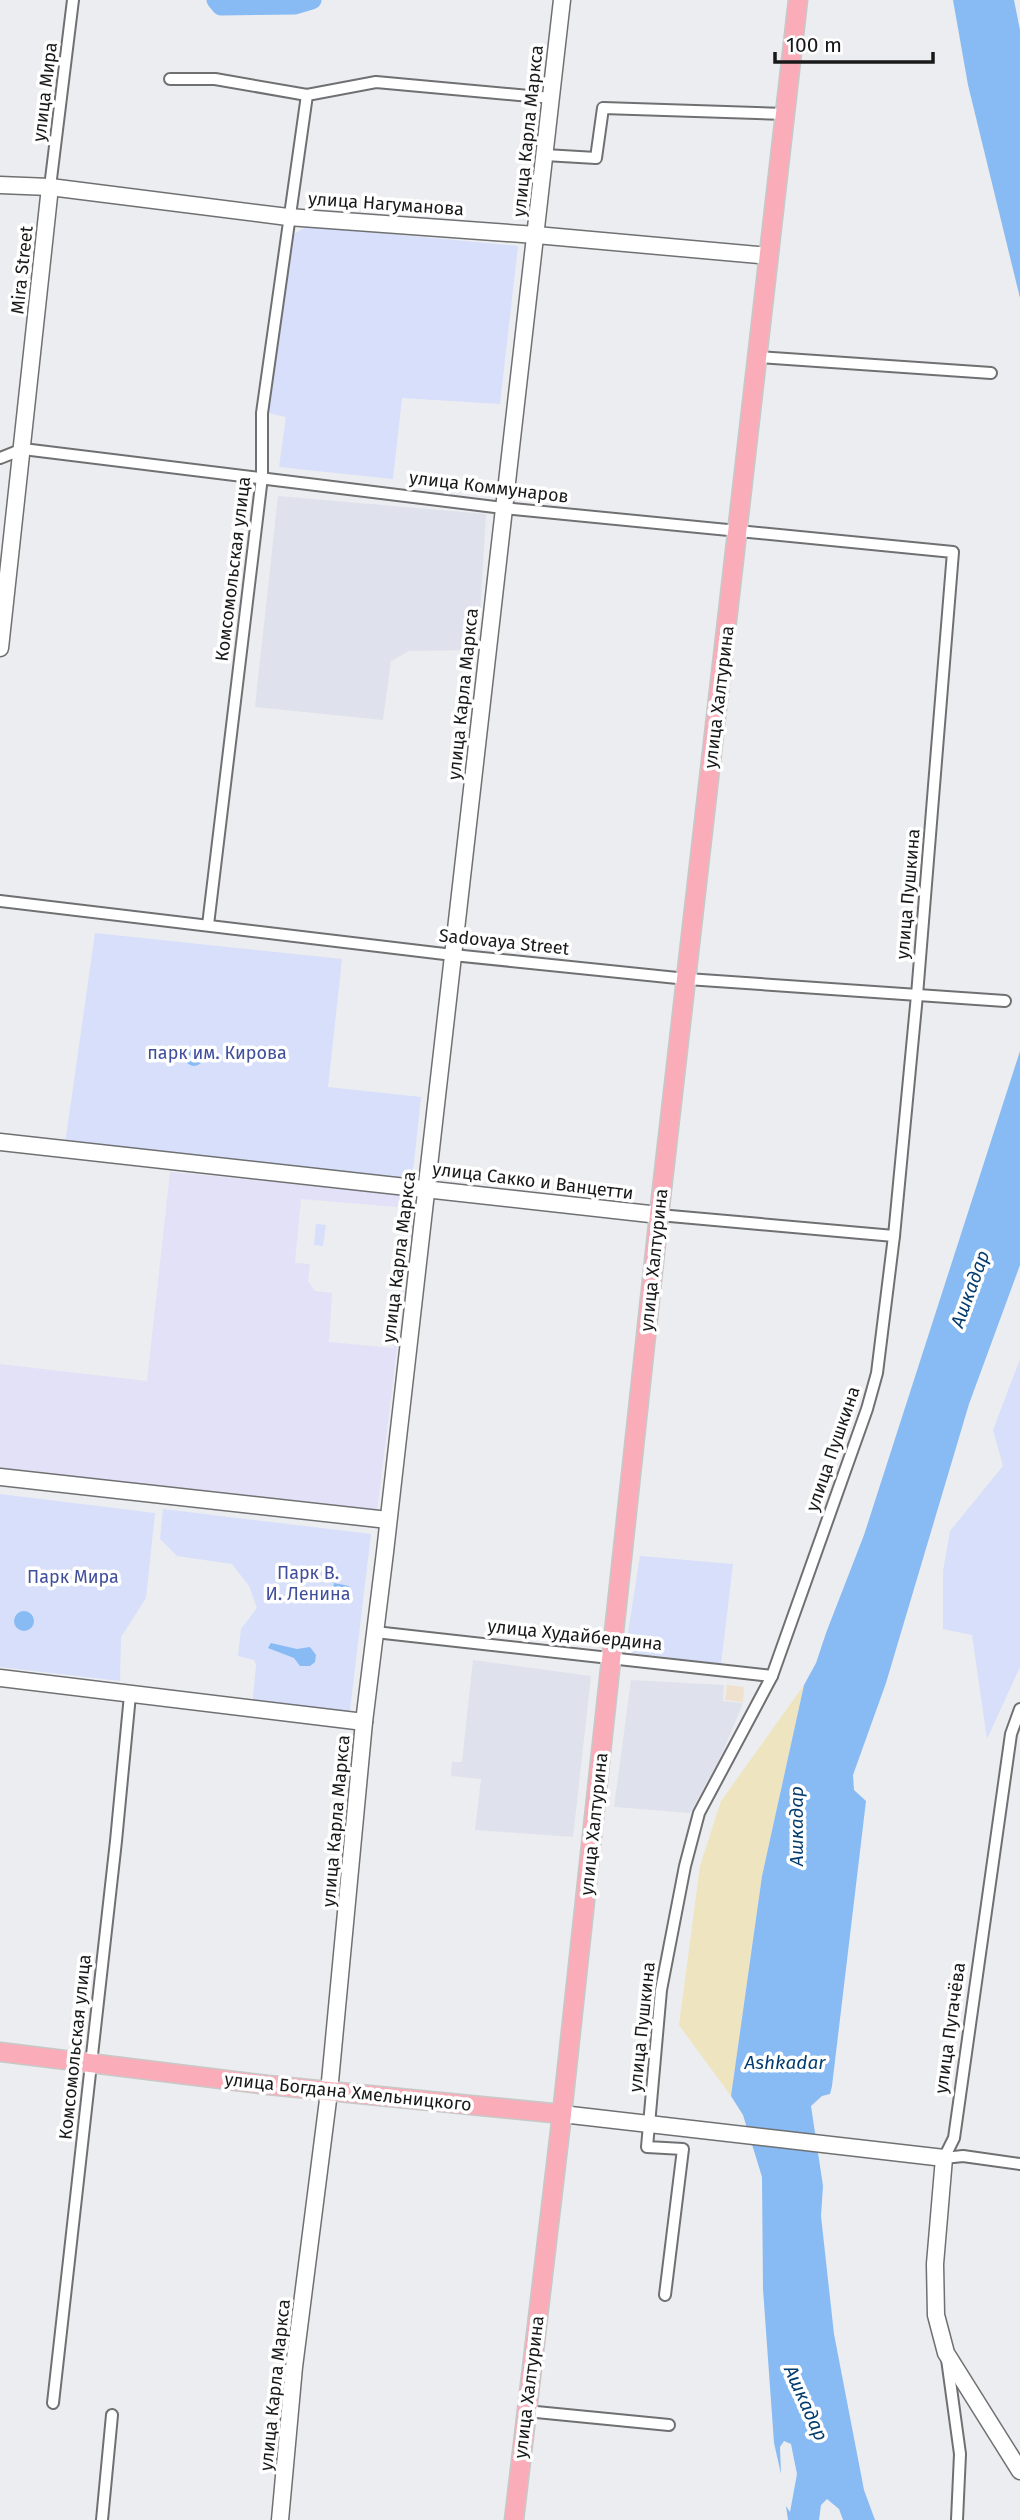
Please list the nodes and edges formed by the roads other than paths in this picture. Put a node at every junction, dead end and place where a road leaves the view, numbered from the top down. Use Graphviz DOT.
graph roads {
  1 [pos="73,0"];
  2 [pos="562,0"];
  3 [pos="798,0"];
  4 [pos="170,79"];
  5 [pos="307,95"];
  6 [pos="551,98"];
  7 [pos="785,114"];
  8 [pos="545,155"];
  9 [pos="0,185"];
  10 [pos="50,187"];
  11 [pos="288,217"];
  12 [pos="536,234"];
  13 [pos="769,256"];
  14 [pos="757,357"];
  15 [pos="991,373"];
  16 [pos="23,449"];
  17 [pos="0,458"];
  18 [pos="262,477"];
  19 [pos="503,508"];
  20 [pos="737,532"];
  21 [pos="953,552"];
  22 [pos="0,648"];
  23 [pos="0,901"];
  24 [pos="208,925"];
  25 [pos="453,955"];
  26 [pos="687,979"];
  27 [pos="917,995"];
  28 [pos="1005,1002"];
  29 [pos="0,1142"];
  30 [pos="426,1188"];
  31 [pos="659,1215"];
  32 [pos="894,1236"];
  33 [pos="0,1477"];
  34 [pos="388,1520"];
  35 [pos="375,1632"];
  36 [pos="612,1659"];
  37 [pos="772,1676"];
  38 [pos="0,1678"];
  39 [pos="130,1695"];
  40 [pos="1020,1709"];
  41 [pos="364,1722"];
  42 [pos="0,2052"];
  43 [pos="90,2064"];
  44 [pos="329,2092"];
  45 [pos="562,2113"];
  46 [pos="649,2122"];
  47 [pos="944,2158"];
  48 [pos="1020,2164"];
  49 [pos="666,2295"];
  50 [pos="946,2353"];
  51 [pos="53,2403"];
  52 [pos="526,2412"];
  53 [pos="111,2415"];
  54 [pos="669,2425"];
  55 [pos="1020,2471"];
  56 [pos="102,2520"];
  57 [pos="281,2520"];
  58 [pos="514,2520"];
  59 [pos="957,2520"];
  1 -- 10 [label="street, улица Мира"];
  2 -- 6 [label="street, улица Карла Маркса"];
  3 -- 7 [label="main road, улица Халтурина"];
  4 -- 5 [label="street"];
  5 -- 6 [label="street"];
  5 -- 11 [label="street, Комсомольская улица"];
  6 -- 8 [label="street, улица Карла Маркса"];
  7 -- 8 [label="street"];
  7 -- 13 [label="main road, улица Халтурина"];
  8 -- 12 [label="street, улица Карла Маркса"];
  9 -- 10 [label="street, улица Нагуманова"];
  10 -- 11 [label="street, улица Нагуманова"];
  10 -- 16 [label="street, Mira Street"];
  11 -- 12 [label="street, улица Нагуманова"];
  11 -- 18 [label="street, Комсомольская улица"];
  12 -- 13 [label="street, улица Нагуманова"];
  12 -- 19 [label="street, улица Карла Маркса"];
  13 -- 14 [label="main road, улица Халтурина"];
  14 -- 15 [label="street"];
  14 -- 20 [label="main road, улица Халтурина"];
  16 -- 17 [label="street"];
  16 -- 18 [label="street, улица Коммунаров"];
  16 -- 22 [label="street, Mira Street"];
  18 -- 19 [label="street, улица Коммунаров"];
  18 -- 24 [label="street, Комсомольская улица"];
  19 -- 20 [label="street, улица Коммунаров"];
  19 -- 25 [label="street, улица Карла Маркса"];
  20 -- 21 [label="street, улица Коммунаров"];
  20 -- 26 [label="main road, улица Халтурина"];
  21 -- 27 [label="street, улица Пушкина"];
  23 -- 24 [label="street, Sadovaya Street"];
  24 -- 25 [label="street, Sadovaya Street"];
  25 -- 26 [label="street, Sadovaya Street"];
  25 -- 30 [label="street, улица Карла Маркса"];
  26 -- 27 [label="street, Sadovaya Street"];
  26 -- 31 [label="main road, улица Халтурина"];
  27 -- 28 [label="street, Sadovaya Street"];
  27 -- 32 [label="street, улица Пушкина"];
  29 -- 30 [label="street, улица Сакко и Ванцетти"];
  30 -- 31 [label="street, улица Сакко и Ванцетти"];
  30 -- 34 [label="street, улица Карла Маркса"];
  31 -- 32 [label="street, улица Сакко и Ванцетти"];
  31 -- 36 [label="main road, улица Халтурина"];
  32 -- 37 [label="street, улица Пушкина"];
  33 -- 34 [label="street"];
  34 -- 35 [label="street, улица Карла Маркса"];
  35 -- 36 [label="street, улица Худайбердина"];
  35 -- 41 [label="street, улица Карла Маркса"];
  36 -- 37 [label="street, улица Худайбердина"];
  36 -- 45 [label="main road, улица Халтурина"];
  37 -- 46 [label="street, улица Пушкина"];
  38 -- 39 [label="street"];
  39 -- 41 [label="street"];
  39 -- 43 [label="street, Комсомольская улица"];
  40 -- 47 [label="street, улица Пугачёва"];
  41 -- 44 [label="street, улица Карла Маркса"];
  42 -- 43 [label="main road, улица Богдана Хмельницкого"];
  43 -- 44 [label="main road, улица Богдана Хмельницкого"];
  43 -- 51 [label="street, Комсомольская улица"];
  44 -- 45 [label="main road, улица Богдана Хмельницкого"];
  44 -- 57 [label="street, улица Карла Маркса"];
  45 -- 46 [label="street, улица Богдана Хмельницкого"];
  45 -- 52 [label="main road, улица Халтурина"];
  46 -- 47 [label="street, улица Богдана Хмельницкого"];
  46 -- 49 [label="street, улица Пушкина"];
  47 -- 48 [label="street"];
  47 -- 50 [label="street, улица Пугачёва"];
  50 -- 55 [label="street, улица Пугачёва"];
  50 -- 59 [label="street, улица Пугачёва"];
  52 -- 54 [label="street"];
  52 -- 58 [label="main road, улица Халтурина"];
  53 -- 56 [label="street"];
}
